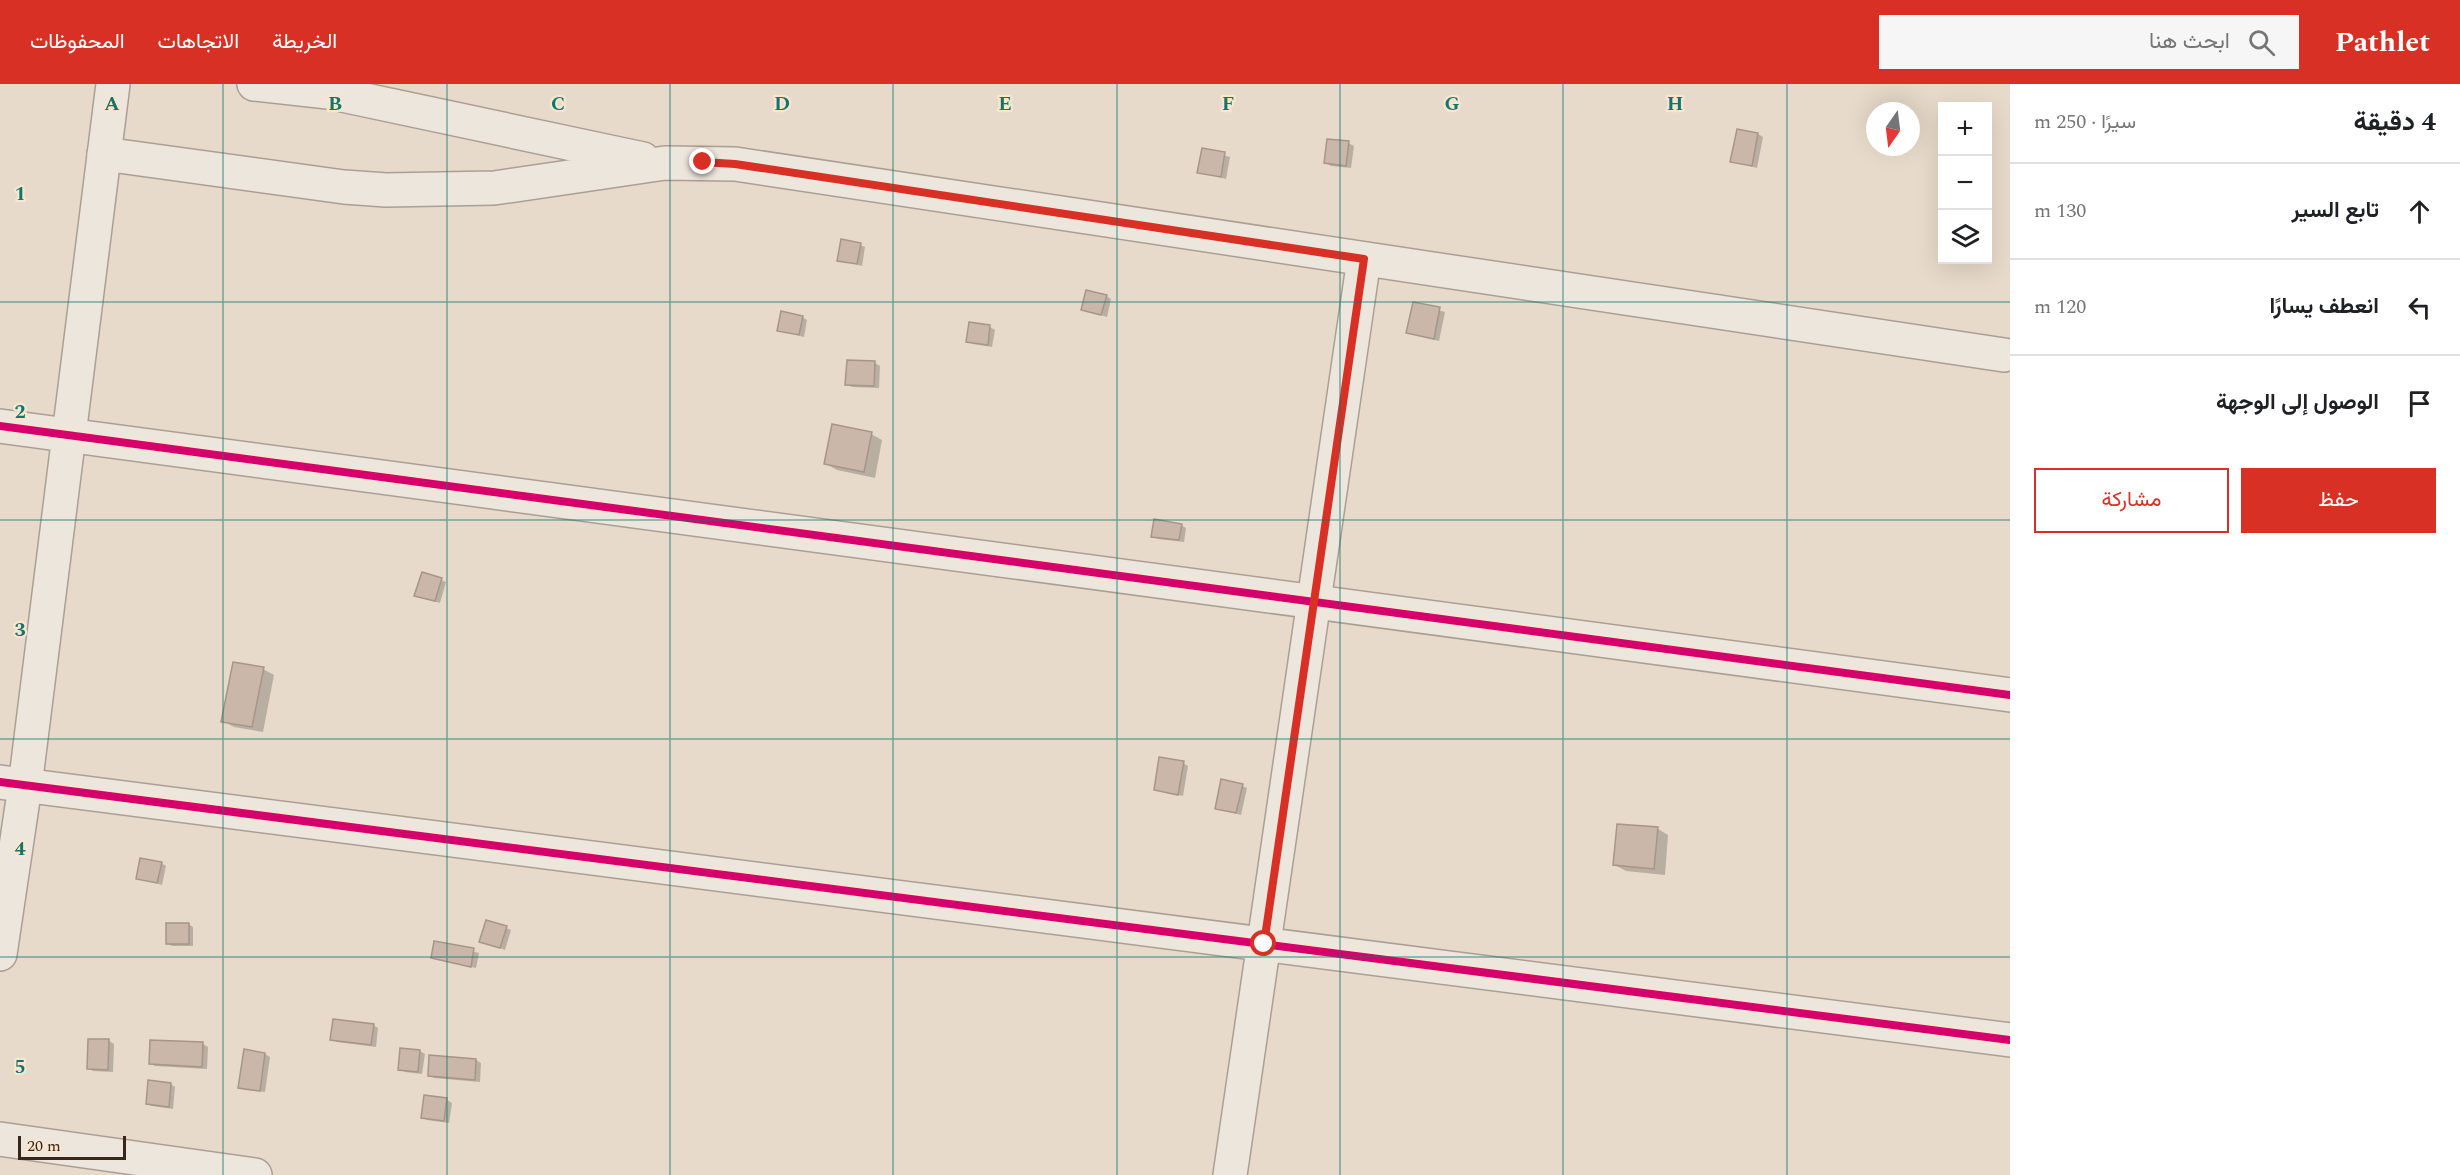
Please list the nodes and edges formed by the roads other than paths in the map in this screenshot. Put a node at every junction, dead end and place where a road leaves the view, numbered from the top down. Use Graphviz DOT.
graph roads {
  1 [pos="113,84"];
  2 [pos="254,84"];
  3 [pos="104,154"];
  4 [pos="665,164"];
  5 [pos="1364,259"];
  6 [pos="2004,355"];
  7 [pos="0,426"];
  8 [pos="69,435"];
  9 [pos="1314,602"];
  10 [pos="2010,695"];
  11 [pos="13,784"];
  12 [pos="1264,944"];
  13 [pos="0,954"];
  14 [pos="2010,1040"];
  15 [pos="0,1139"];
  16 [pos="255,1175"];
  17 [pos="1230,1175"];
  1 -- 3 [label="street"];
  2 -- 4 [label="street"];
  3 -- 4 [label="street"];
  3 -- 8 [label="street"];
  4 -- 5 [label="street"];
  5 -- 6 [label="street"];
  5 -- 9 [label="street"];
  7 -- 8 [label="street"];
  8 -- 9 [label="street"];
  8 -- 11 [label="street"];
  9 -- 10 [label="street"];
  9 -- 12 [label="street"];
  11 -- 12 [label="street"];
  11 -- 13 [label="street"];
  12 -- 14 [label="street"];
  12 -- 17 [label="street"];
  15 -- 16 [label="street"];
}
